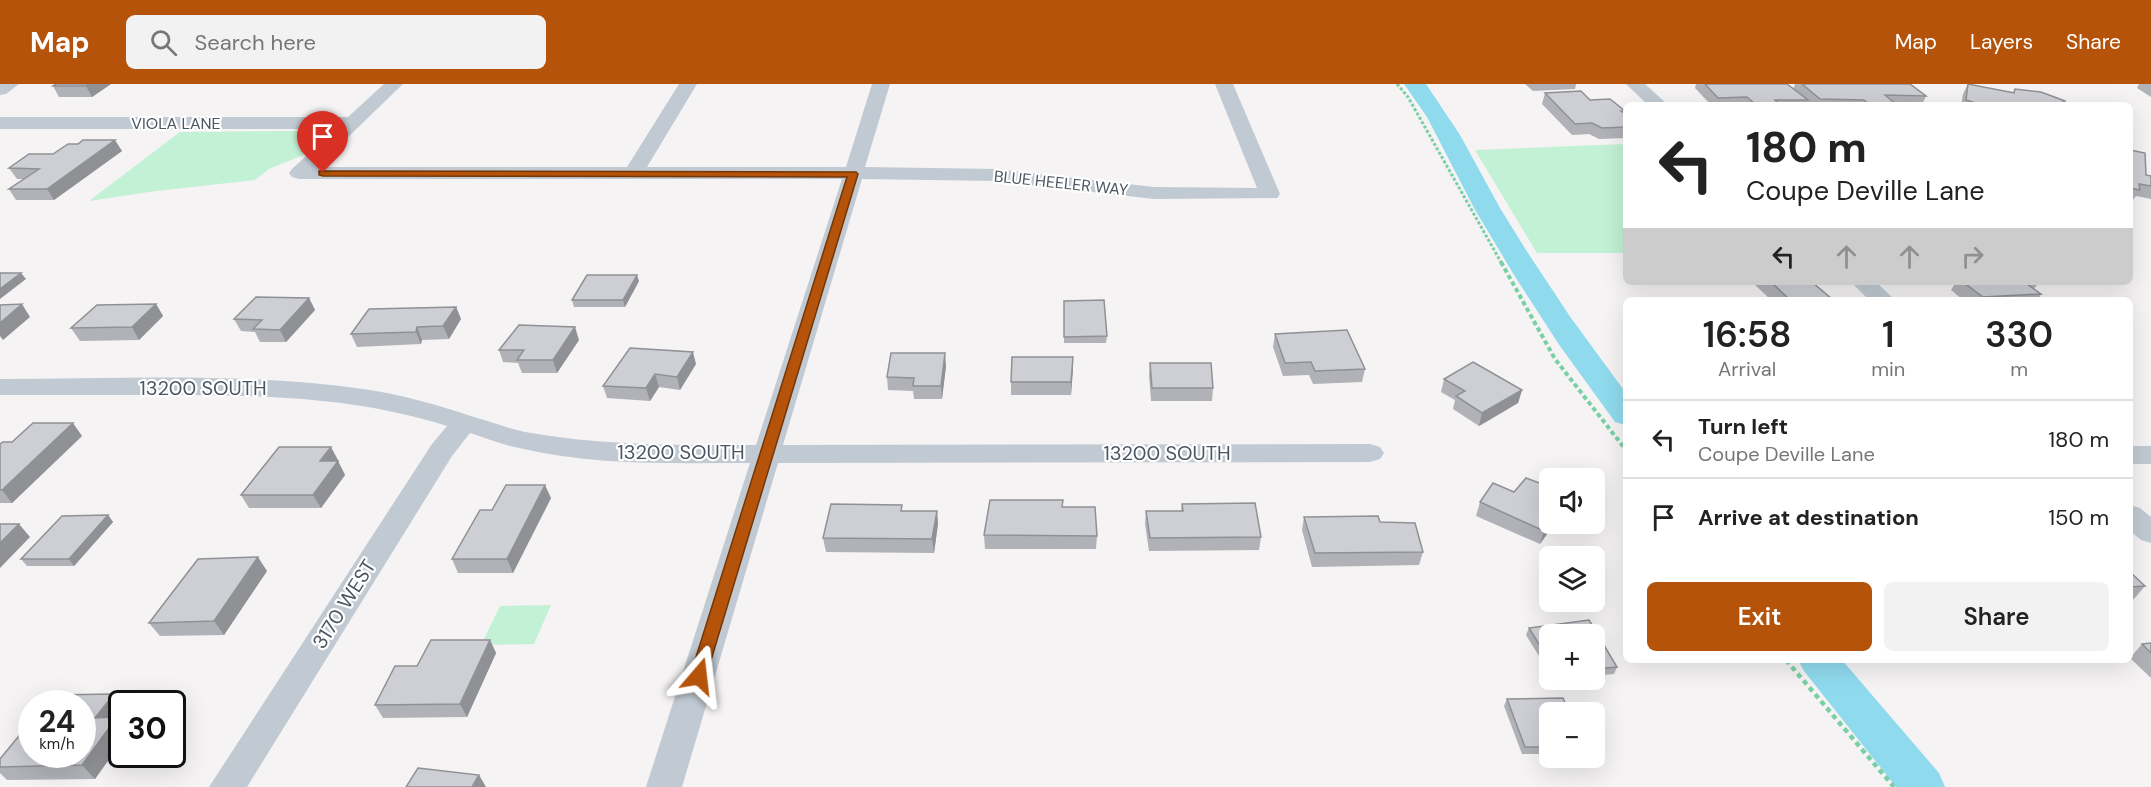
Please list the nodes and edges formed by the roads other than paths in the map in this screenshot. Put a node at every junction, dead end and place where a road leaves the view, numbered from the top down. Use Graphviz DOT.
graph roads {
  1 [pos="10,84"];
  2 [pos="394,84"];
  3 [pos="688,84"];
  4 [pos="881,84"];
  5 [pos="1224,84"];
  6 [pos="1635,84"];
  7 [pos="0,90"];
  8 [pos="1656,102"];
  9 [pos="0,123"];
  10 [pos="353,123"];
  11 [pos="633,174"];
  12 [pos="853,174"];
  13 [pos="1866,285"];
  14 [pos="1880,297"];
  15 [pos="1,388"];
  16 [pos="464,423"];
  17 [pos="768,453"];
  18 [pos="1370,453"];
  19 [pos="2133,455"];
  20 [pos="2151,455"];
  21 [pos="2133,518"];
  22 [pos="2151,533"];
  23 [pos="227,787"];
  24 [pos="664,787"];
  1 -- 7 [label="street"];
  2 -- 10 [label="street"];
  3 -- 11 [label="street"];
  4 -- 12 [label="street"];
  5 -- 12 [label="street, BLUE HEELER WAY"];
  6 -- 8 [label="street"];
  9 -- 10 [label="street, VIOLA LANE"];
  10 -- 11 [label="street, BLUE HEELER WAY"];
  11 -- 12 [label="street, BLUE HEELER WAY"];
  12 -- 17 [label="street"];
  13 -- 14 [label="street"];
  15 -- 16 [label="street, 13200 SOUTH"];
  16 -- 17 [label="street, 13200 SOUTH"];
  16 -- 23 [label="street, 3170 WEST"];
  17 -- 18 [label="street, 13200 SOUTH"];
  17 -- 24 [label="street"];
  19 -- 20 [label="street"];
  21 -- 22 [label="street"];
}
